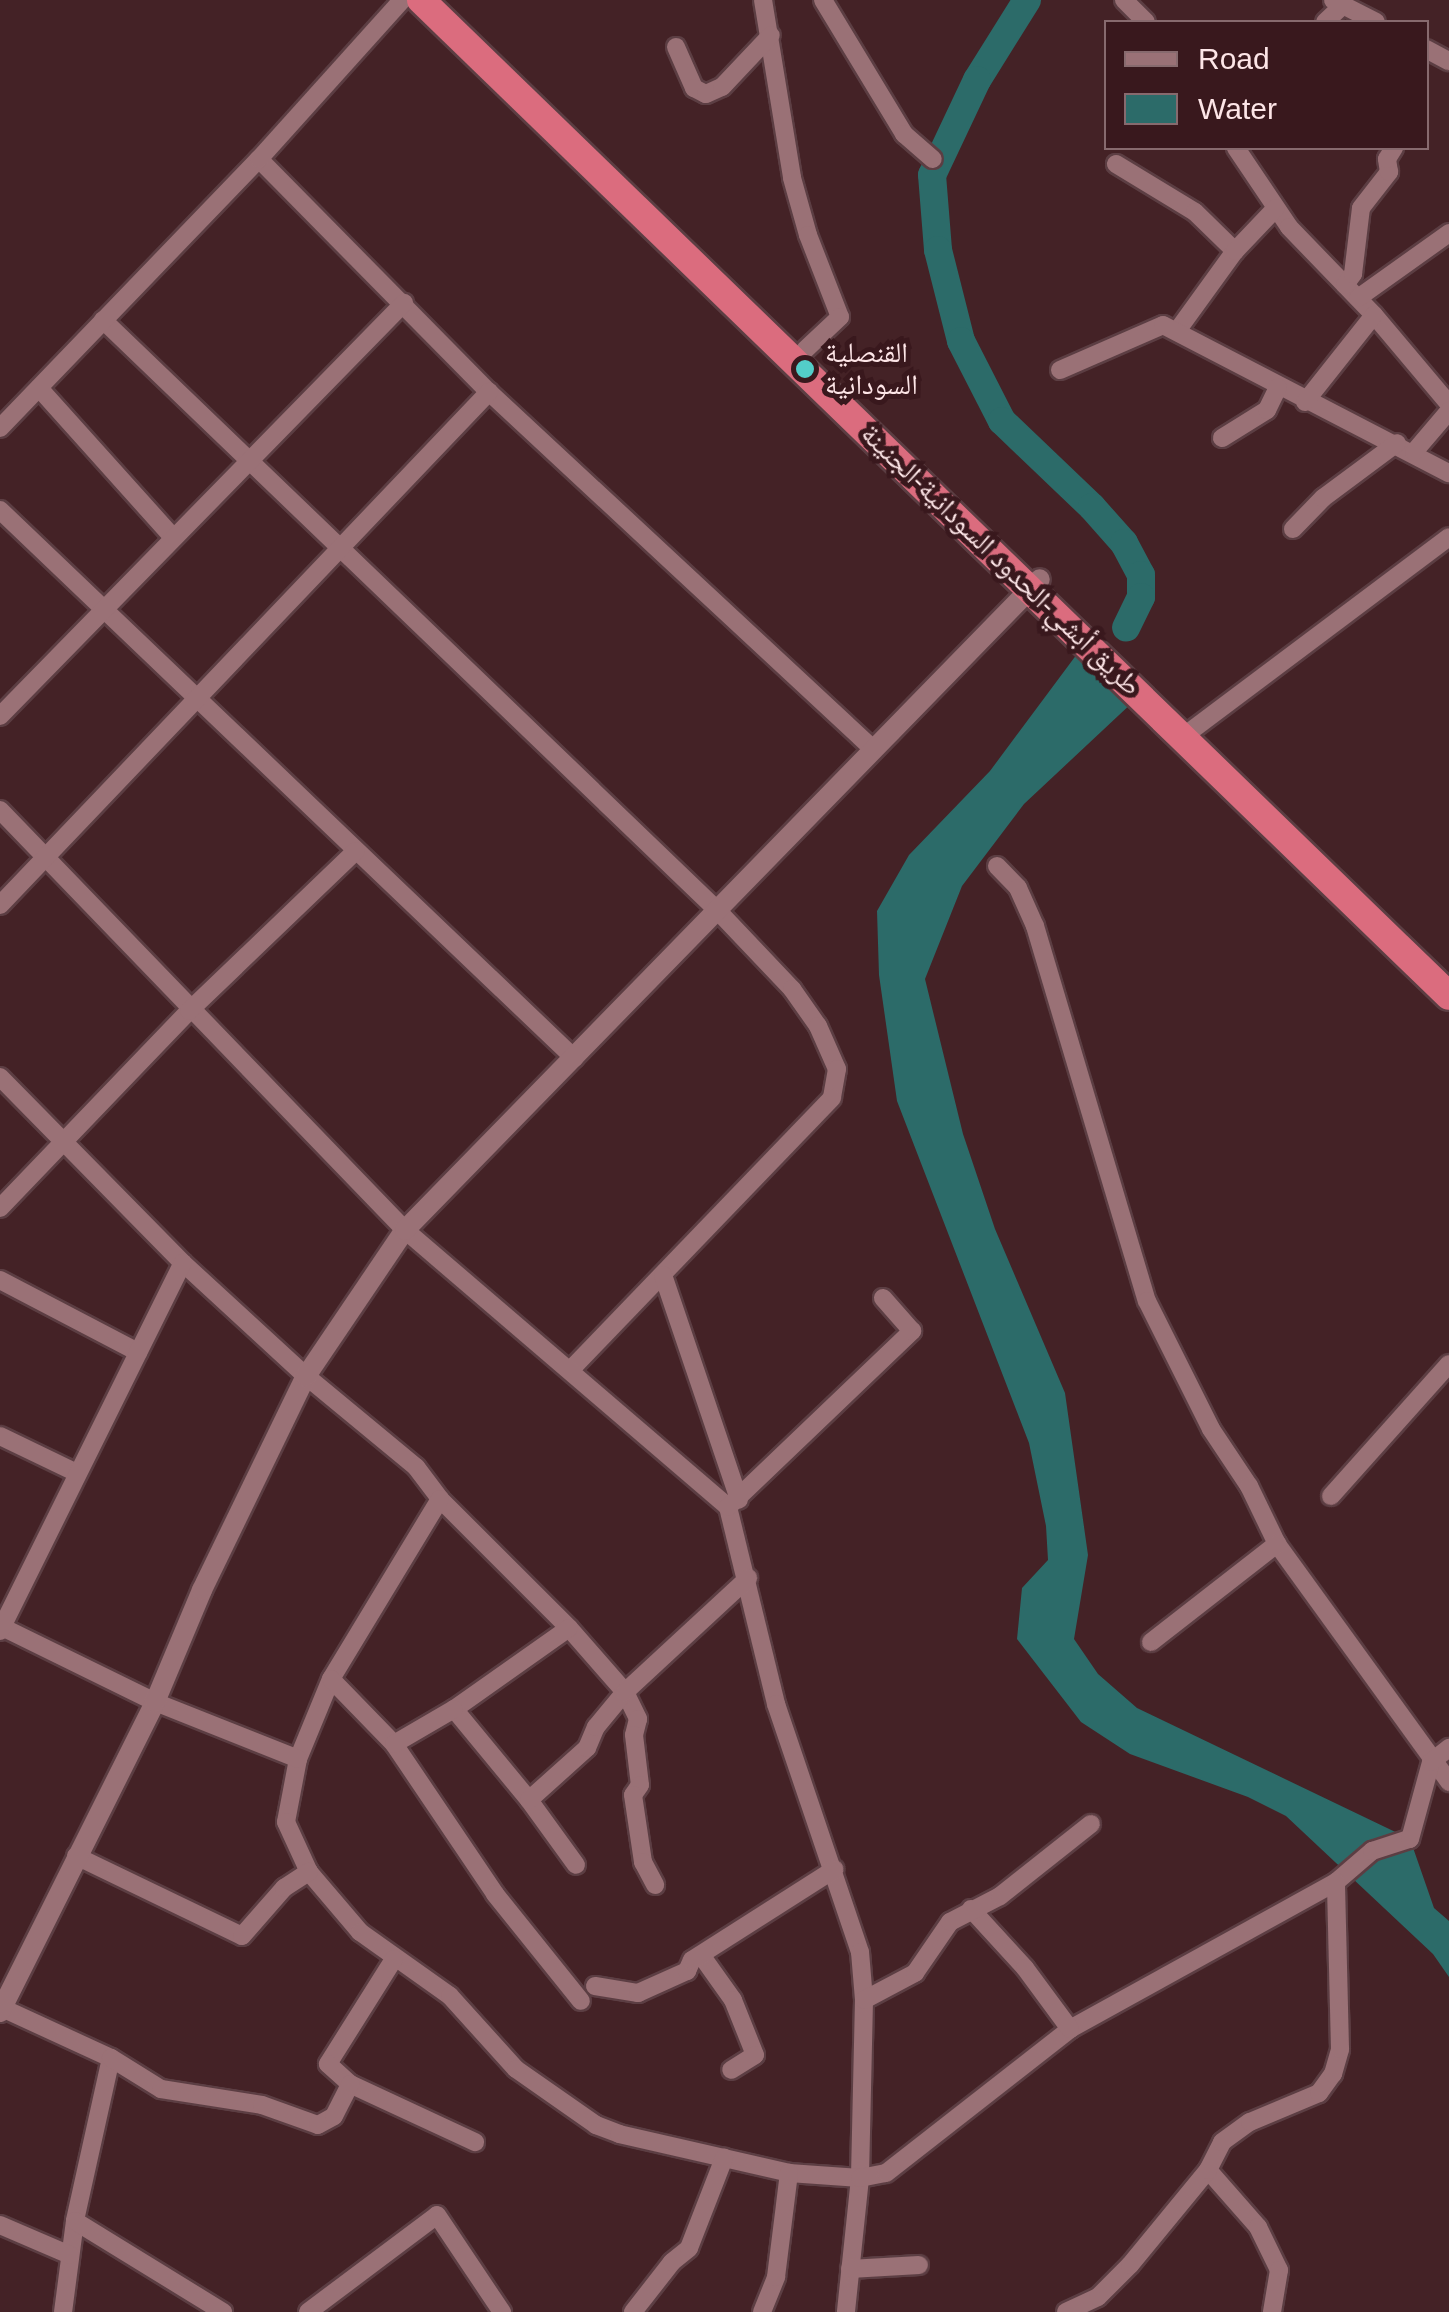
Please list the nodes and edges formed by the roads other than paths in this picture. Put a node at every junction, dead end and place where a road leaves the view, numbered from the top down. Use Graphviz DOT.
graph roads {
  1 [pos="402,0"];
  2 [pos="421,0"];
  3 [pos="444,0"];
  4 [pos="763,0"];
  5 [pos="823,0"];
  6 [pos="1124,0"];
  7 [pos="1338,3"];
  8 [pos="1144,20"];
  9 [pos="1372,20"];
  10 [pos="771,36"];
  11 [pos="676,48"];
  12 [pos="1237,150"];
  13 [pos="1393,150"];
  14 [pos="259,159"];
  15 [pos="933,159"];
  16 [pos="1116,164"];
  17 [pos="1276,208"];
  18 [pos="1449,233"];
  19 [pos="682,243"];
  20 [pos="1234,251"];
  21 [pos="1351,292"];
  22 [pos="404,303"];
  23 [pos="1374,315"];
  24 [pos="103,320"];
  25 [pos="1177,331"];
  26 [pos="804,350"];
  27 [pos="1060,370"];
  28 [pos="1278,387"];
  29 [pos="39,388"];
  30 [pos="489,392"];
  31 [pos="1305,402"];
  32 [pos="9,405"];
  33 [pos="1449,408"];
  34 [pos="0,428"];
  35 [pos="1222,438"];
  36 [pos="1397,443"];
  37 [pos="1414,452"];
  38 [pos="250,458"];
  39 [pos="1449,473"];
  40 [pos="0,510"];
  41 [pos="1293,529"];
  42 [pos="172,536"];
  43 [pos="1449,538"];
  44 [pos="344,547"];
  45 [pos="1035,584"];
  46 [pos="104,609"];
  47 [pos="200,699"];
  48 [pos="0,716"];
  49 [pos="1189,731"];
  50 [pos="872,748"];
  51 [pos="0,810"];
  52 [pos="1272,814"];
  53 [pos="356,852"];
  54 [pos="45,858"];
  55 [pos="997,866"];
  56 [pos="0,905"];
  57 [pos="718,912"];
  58 [pos="1449,974"];
  59 [pos="1449,996"];
  60 [pos="189,1011"];
  61 [pos="574,1058"];
  62 [pos="0,1076"];
  63 [pos="63,1137"];
  64 [pos="0,1208"];
  65 [pos="405,1230"];
  66 [pos="183,1264"];
  67 [pos="663,1275"];
  68 [pos="0,1280"];
  69 [pos="883,1298"];
  70 [pos="138,1352"];
  71 [pos="1449,1364"];
  72 [pos="571,1369"];
  73 [pos="306,1376"];
  74 [pos="0,1436"];
  75 [pos="77,1473"];
  76 [pos="1332,1496"];
  77 [pos="440,1498"];
  78 [pos="734,1503"];
  79 [pos="1277,1544"];
  80 [pos="748,1578"];
  81 [pos="1,1628"];
  82 [pos="569,1628"];
  83 [pos="1151,1642"];
  84 [pos="331,1679"];
  85 [pos="625,1692"];
  86 [pos="155,1702"];
  87 [pos="454,1709"];
  88 [pos="394,1744"];
  89 [pos="1449,1748"];
  90 [pos="298,1759"];
  91 [pos="1431,1762"];
  92 [pos="1449,1782"];
  93 [pos="530,1800"];
  94 [pos="1091,1824"];
  95 [pos="76,1856"];
  96 [pos="576,1865"];
  97 [pos="835,1869"];
  98 [pos="309,1872"];
  99 [pos="1336,1882"];
  100 [pos="655,1885"];
  101 [pos="971,1909"];
  102 [pos="701,1955"];
  103 [pos="394,1958"];
  104 [pos="595,1986"];
  105 [pos="864,2000"];
  106 [pos="582,2001"];
  107 [pos="1,2009"];
  108 [pos="1070,2029"];
  109 [pos="111,2058"];
  110 [pos="730,2070"];
  111 [pos="350,2084"];
  112 [pos="475,2142"];
  113 [pos="724,2158"];
  114 [pos="1208,2170"];
  115 [pos="789,2173"];
  116 [pos="860,2178"];
  117 [pos="76,2221"];
  118 [pos="0,2225"];
  119 [pos="70,2255"];
  120 [pos="918,2265"];
  121 [pos="850,2269"];
  122 [pos="63,2312"];
  123 [pos="224,2312"];
  124 [pos="308,2312"];
  125 [pos="502,2312"];
  126 [pos="634,2312"];
  127 [pos="762,2312"];
  128 [pos="846,2312"];
  129 [pos="1066,2312"];
  130 [pos="1272,2312"];
  1 -- 14 [label="street"];
  2 -- 19 [label="highway, طريق أبشي-الحدود السودانية-الجنينة"];
  3 -- 19 [label="highway"];
  4 -- 10 [label="street"];
  5 -- 15 [label="street"];
  6 -- 8 [label="street"];
  7 -- 9 [label="street"];
  10 -- 11 [label="street"];
  10 -- 26 [label="street"];
  12 -- 17 [label="street"];
  13 -- 21 [label="street"];
  14 -- 22 [label="street"];
  14 -- 24 [label="street"];
  16 -- 20 [label="street"];
  17 -- 20 [label="street"];
  17 -- 21 [label="street"];
  18 -- 21 [label="street"];
  19 -- 26 [label="highway"];
  19 -- 45 [label="highway, طريق أبشي-الحدود السودانية-الجنينة"];
  20 -- 25 [label="street"];
  21 -- 23 [label="street"];
  22 -- 30 [label="street"];
  22 -- 38 [label="street"];
  23 -- 31 [label="street"];
  23 -- 33 [label="street"];
  24 -- 29 [label="street"];
  24 -- 38 [label="street"];
  25 -- 27 [label="street"];
  25 -- 28 [label="street"];
  26 -- 45 [label="highway"];
  28 -- 31 [label="street"];
  28 -- 35 [label="street"];
  29 -- 32 [label="street"];
  29 -- 42 [label="street"];
  30 -- 44 [label="street"];
  30 -- 50 [label="street"];
  31 -- 36 [label="street"];
  32 -- 34 [label="street"];
  33 -- 37 [label="street"];
  36 -- 37 [label="street"];
  36 -- 41 [label="street"];
  37 -- 39 [label="street"];
  38 -- 42 [label="street"];
  38 -- 44 [label="street"];
  40 -- 46 [label="street"];
  42 -- 46 [label="street"];
  43 -- 49 [label="street"];
  44 -- 47 [label="street"];
  44 -- 57 [label="street"];
  45 -- 49 [label="highway, طريق أبشي-الحدود السودانية-الجنينة"];
  45 -- 50 [label="street"];
  46 -- 47 [label="street"];
  46 -- 48 [label="street"];
  47 -- 53 [label="street"];
  47 -- 54 [label="street"];
  49 -- 52 [label="highway, طريق أبشي-الحدود السودانية-الجنينة"];
  50 -- 57 [label="street"];
  51 -- 54 [label="street"];
  52 -- 58 [label="highway"];
  52 -- 59 [label="highway, طريق أبشي-الحدود السودانية-الجنينة"];
  53 -- 60 [label="street"];
  53 -- 61 [label="street"];
  54 -- 56 [label="street"];
  54 -- 60 [label="street"];
  55 -- 79 [label="street"];
  57 -- 61 [label="street"];
  57 -- 67 [label="street"];
  60 -- 63 [label="street"];
  60 -- 65 [label="street"];
  61 -- 65 [label="street"];
  62 -- 63 [label="street"];
  63 -- 64 [label="street"];
  63 -- 66 [label="street"];
  65 -- 72 [label="street"];
  65 -- 73 [label="street"];
  66 -- 70 [label="street"];
  66 -- 73 [label="street"];
  67 -- 72 [label="street"];
  67 -- 78 [label="street"];
  68 -- 70 [label="street"];
  69 -- 78 [label="street"];
  70 -- 75 [label="street"];
  71 -- 76 [label="street"];
  72 -- 78 [label="street"];
  73 -- 77 [label="street"];
  73 -- 86 [label="street"];
  74 -- 75 [label="street"];
  75 -- 81 [label="street"];
  77 -- 82 [label="street"];
  77 -- 84 [label="street"];
  78 -- 80 [label="street"];
  79 -- 83 [label="street"];
  79 -- 91 [label="street"];
  80 -- 85 [label="street"];
  80 -- 97 [label="street"];
  81 -- 86 [label="street"];
  82 -- 85 [label="street"];
  82 -- 87 [label="street"];
  84 -- 88 [label="street"];
  84 -- 90 [label="street"];
  85 -- 93 [label="street"];
  85 -- 100 [label="street"];
  86 -- 90 [label="street"];
  86 -- 95 [label="street"];
  87 -- 88 [label="street"];
  87 -- 93 [label="street"];
  88 -- 106 [label="street"];
  89 -- 91 [label="street"];
  90 -- 98 [label="street"];
  91 -- 92 [label="street"];
  91 -- 99 [label="street"];
  93 -- 96 [label="street"];
  94 -- 101 [label="street"];
  95 -- 98 [label="street"];
  95 -- 107 [label="street"];
  97 -- 102 [label="street"];
  97 -- 105 [label="street"];
  98 -- 103 [label="street"];
  99 -- 108 [label="street"];
  99 -- 114 [label="street"];
  101 -- 105 [label="street"];
  101 -- 108 [label="street"];
  102 -- 104 [label="street"];
  102 -- 110 [label="street"];
  103 -- 111 [label="street"];
  103 -- 113 [label="street"];
  105 -- 116 [label="street"];
  107 -- 109 [label="street"];
  108 -- 116 [label="street"];
  109 -- 111 [label="street"];
  109 -- 117 [label="street"];
  111 -- 112 [label="street"];
  113 -- 115 [label="street"];
  113 -- 126 [label="street"];
  114 -- 129 [label="street"];
  114 -- 130 [label="street"];
  115 -- 116 [label="street"];
  115 -- 127 [label="street"];
  116 -- 121 [label="street"];
  117 -- 119 [label="street"];
  117 -- 123 [label="street"];
  118 -- 119 [label="street"];
  119 -- 122 [label="street"];
  120 -- 121 [label="street"];
  121 -- 128 [label="street"];
  124 -- 125 [label="street"];
}
